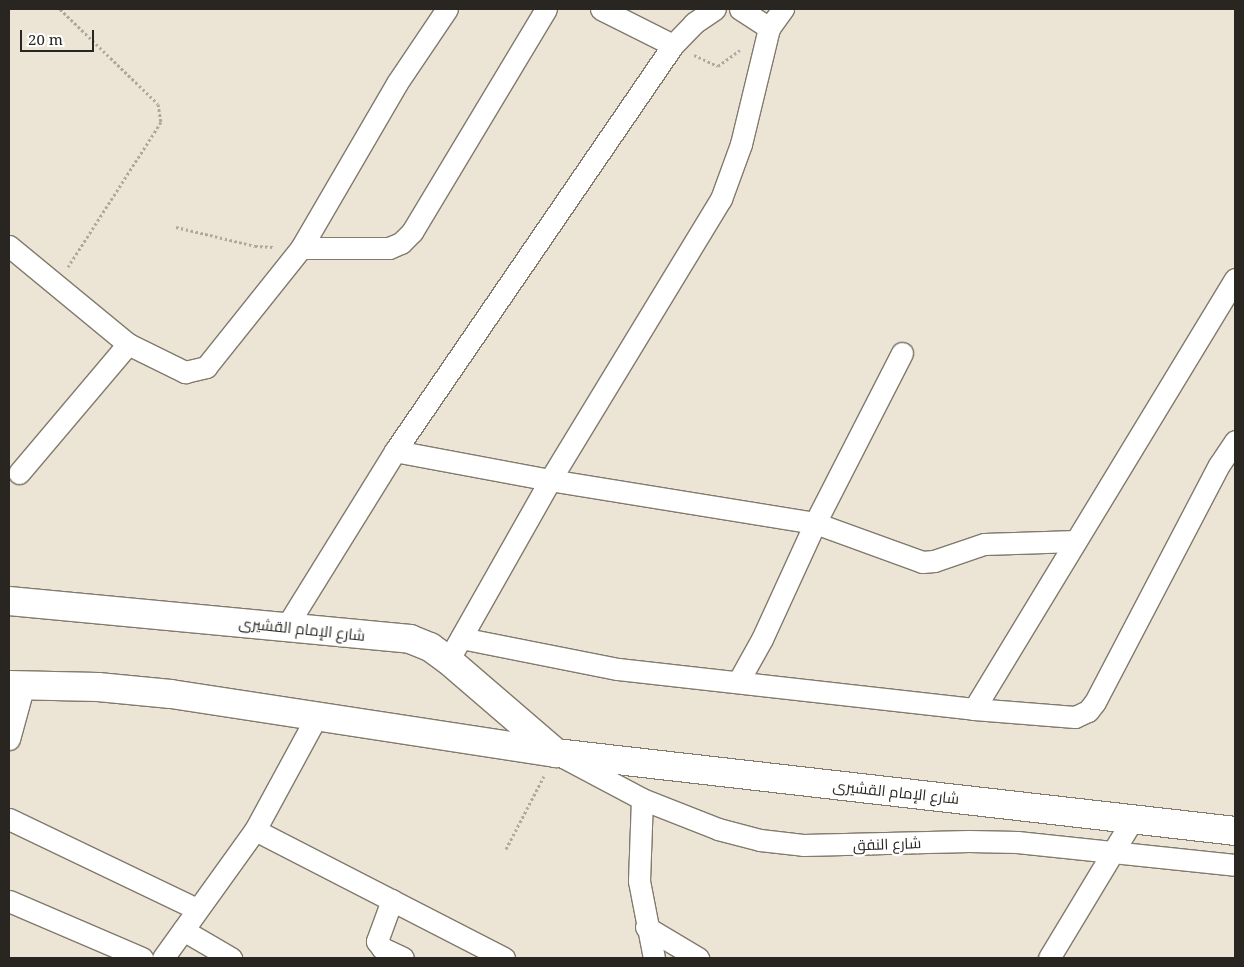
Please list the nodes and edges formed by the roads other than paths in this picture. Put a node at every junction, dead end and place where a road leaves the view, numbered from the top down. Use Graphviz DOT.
graph roads {
  1 [pos="447,9"];
  2 [pos="546,9"];
  3 [pos="601,9"];
  4 [pos="715,9"];
  5 [pos="740,9"];
  6 [pos="783,9"];
  7 [pos="768,28"];
  8 [pos="673,45"];
  9 [pos="9,246"];
  10 [pos="301,248"];
  11 [pos="1235,279"];
  12 [pos="128,344"];
  13 [pos="902,353"];
  14 [pos="1235,441"];
  15 [pos="395,451"];
  16 [pos="19,473"];
  17 [pos="550,480"];
  18 [pos="815,523"];
  19 [pos="1076,541"];
  20 [pos="9,601"];
  21 [pos="286,627"];
  22 [pos="454,649"];
  23 [pos="738,682"];
  24 [pos="16,684"];
  25 [pos="974,709"];
  26 [pos="317,716"];
  27 [pos="9,739"];
  28 [pos="556,753"];
  29 [pos="642,799"];
  30 [pos="9,819"];
  31 [pos="1133,819"];
  32 [pos="255,830"];
  33 [pos="1235,831"];
  34 [pos="1114,853"];
  35 [pos="1235,865"];
  36 [pos="392,900"];
  37 [pos="9,902"];
  38 [pos="197,909"];
  39 [pos="646,927"];
  40 [pos="183,930"];
  41 [pos="1056,956"];
  42 [pos="142,958"];
  43 [pos="163,958"];
  44 [pos="231,958"];
  45 [pos="403,958"];
  46 [pos="504,958"];
  47 [pos="654,958"];
  48 [pos="698,958"];
  1 -- 10 [label="street"];
  2 -- 10 [label="street"];
  3 -- 8 [label="street"];
  4 -- 8 [label="street"];
  5 -- 7 [label="street"];
  6 -- 7 [label="street"];
  7 -- 17 [label="street"];
  8 -- 15 [label="street"];
  9 -- 12 [label="street"];
  10 -- 12 [label="street"];
  11 -- 19 [label="street"];
  12 -- 16 [label="street"];
  13 -- 18 [label="street"];
  14 -- 25 [label="street"];
  15 -- 17 [label="street"];
  15 -- 21 [label="street"];
  17 -- 18 [label="street"];
  17 -- 22 [label="street"];
  18 -- 19 [label="street"];
  18 -- 23 [label="street"];
  19 -- 25 [label="street"];
  20 -- 21 [label="street, شارع الإمام القشيرى"];
  21 -- 22 [label="street, شارع الإمام القشيرى"];
  22 -- 23 [label="street"];
  22 -- 28 [label="street, شارع الإمام القشيرى"];
  23 -- 25 [label="street"];
  24 -- 26 [label="street, شارع الإمام القشيرى"];
  24 -- 27 [label="street"];
  26 -- 28 [label="street, شارع الإمام القشيرى"];
  26 -- 32 [label="street"];
  28 -- 29 [label="street, شارع النفق"];
  28 -- 31 [label="street, شارع الإمام القشيرى"];
  29 -- 34 [label="street, شارع النفق"];
  29 -- 39 [label="street"];
  30 -- 38 [label="street"];
  31 -- 33 [label="street, شارع الإمام القشيرى"];
  31 -- 34 [label="street"];
  32 -- 36 [label="street"];
  32 -- 38 [label="street"];
  34 -- 35 [label="street, شارع النفق"];
  34 -- 41 [label="street"];
  36 -- 45 [label="street"];
  36 -- 46 [label="street"];
  37 -- 42 [label="street"];
  38 -- 40 [label="street"];
  39 -- 47 [label="street"];
  39 -- 48 [label="street"];
  40 -- 43 [label="street"];
  40 -- 44 [label="street"];
}
